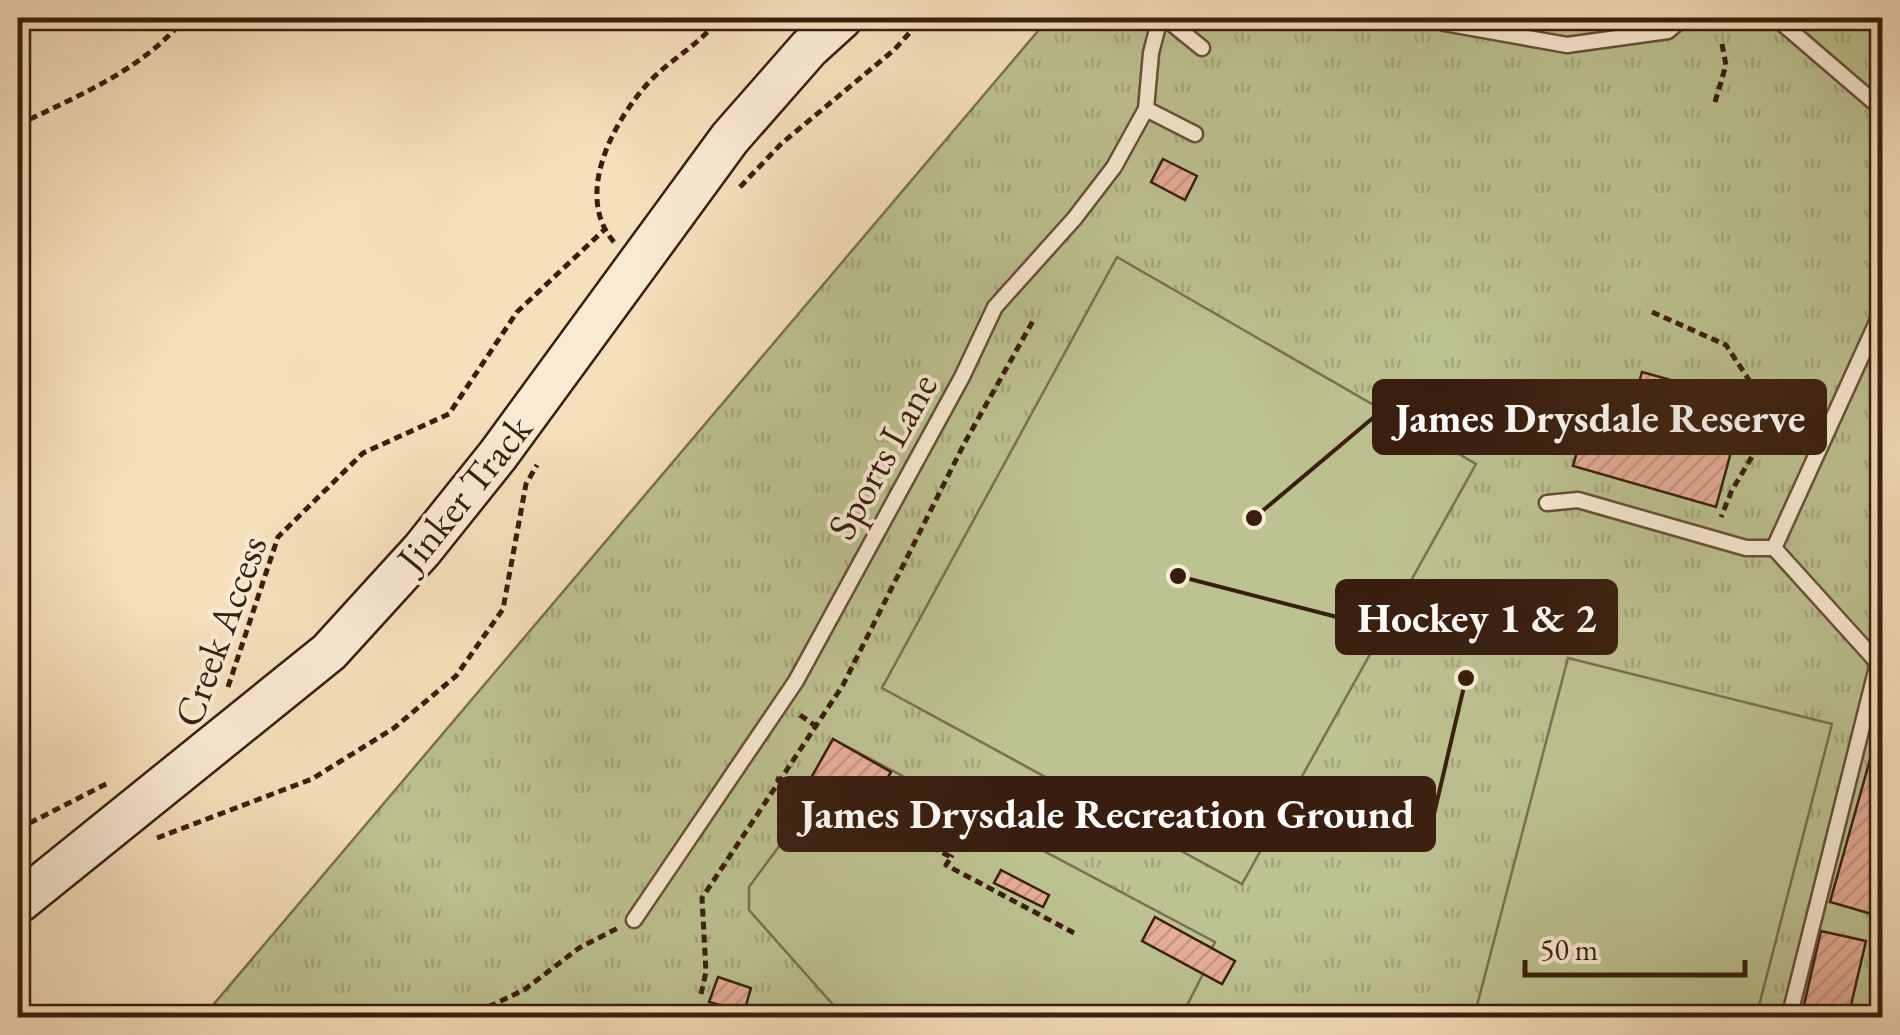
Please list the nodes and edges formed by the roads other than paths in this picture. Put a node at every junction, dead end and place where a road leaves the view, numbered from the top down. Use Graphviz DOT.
graph roads {
  1 [pos="842,18"];
  2 [pos="1163,18"];
  3 [pos="1437,18"];
  4 [pos="1683,18"];
  5 [pos="1776,18"];
  6 [pos="1202,48"];
  7 [pos="1882,109"];
  8 [pos="1146,110"];
  9 [pos="1195,134"];
  10 [pos="1882,311"];
  11 [pos="1547,502"];
  12 [pos="1774,548"];
  13 [pos="18,903"];
  14 [pos="634,920"];
  15 [pos="1789,1018"];
  1 -- 13 [label="street, Jinker Track"];
  2 -- 6 [label="lane"];
  2 -- 8 [label="lane, Sports Lane"];
  3 -- 4 [label="lane"];
  5 -- 7 [label="lane"];
  8 -- 9 [label="lane"];
  8 -- 14 [label="lane, Sports Lane"];
  10 -- 12 [label="lane"];
  11 -- 12 [label="lane"];
  12 -- 15 [label="lane"];
}
